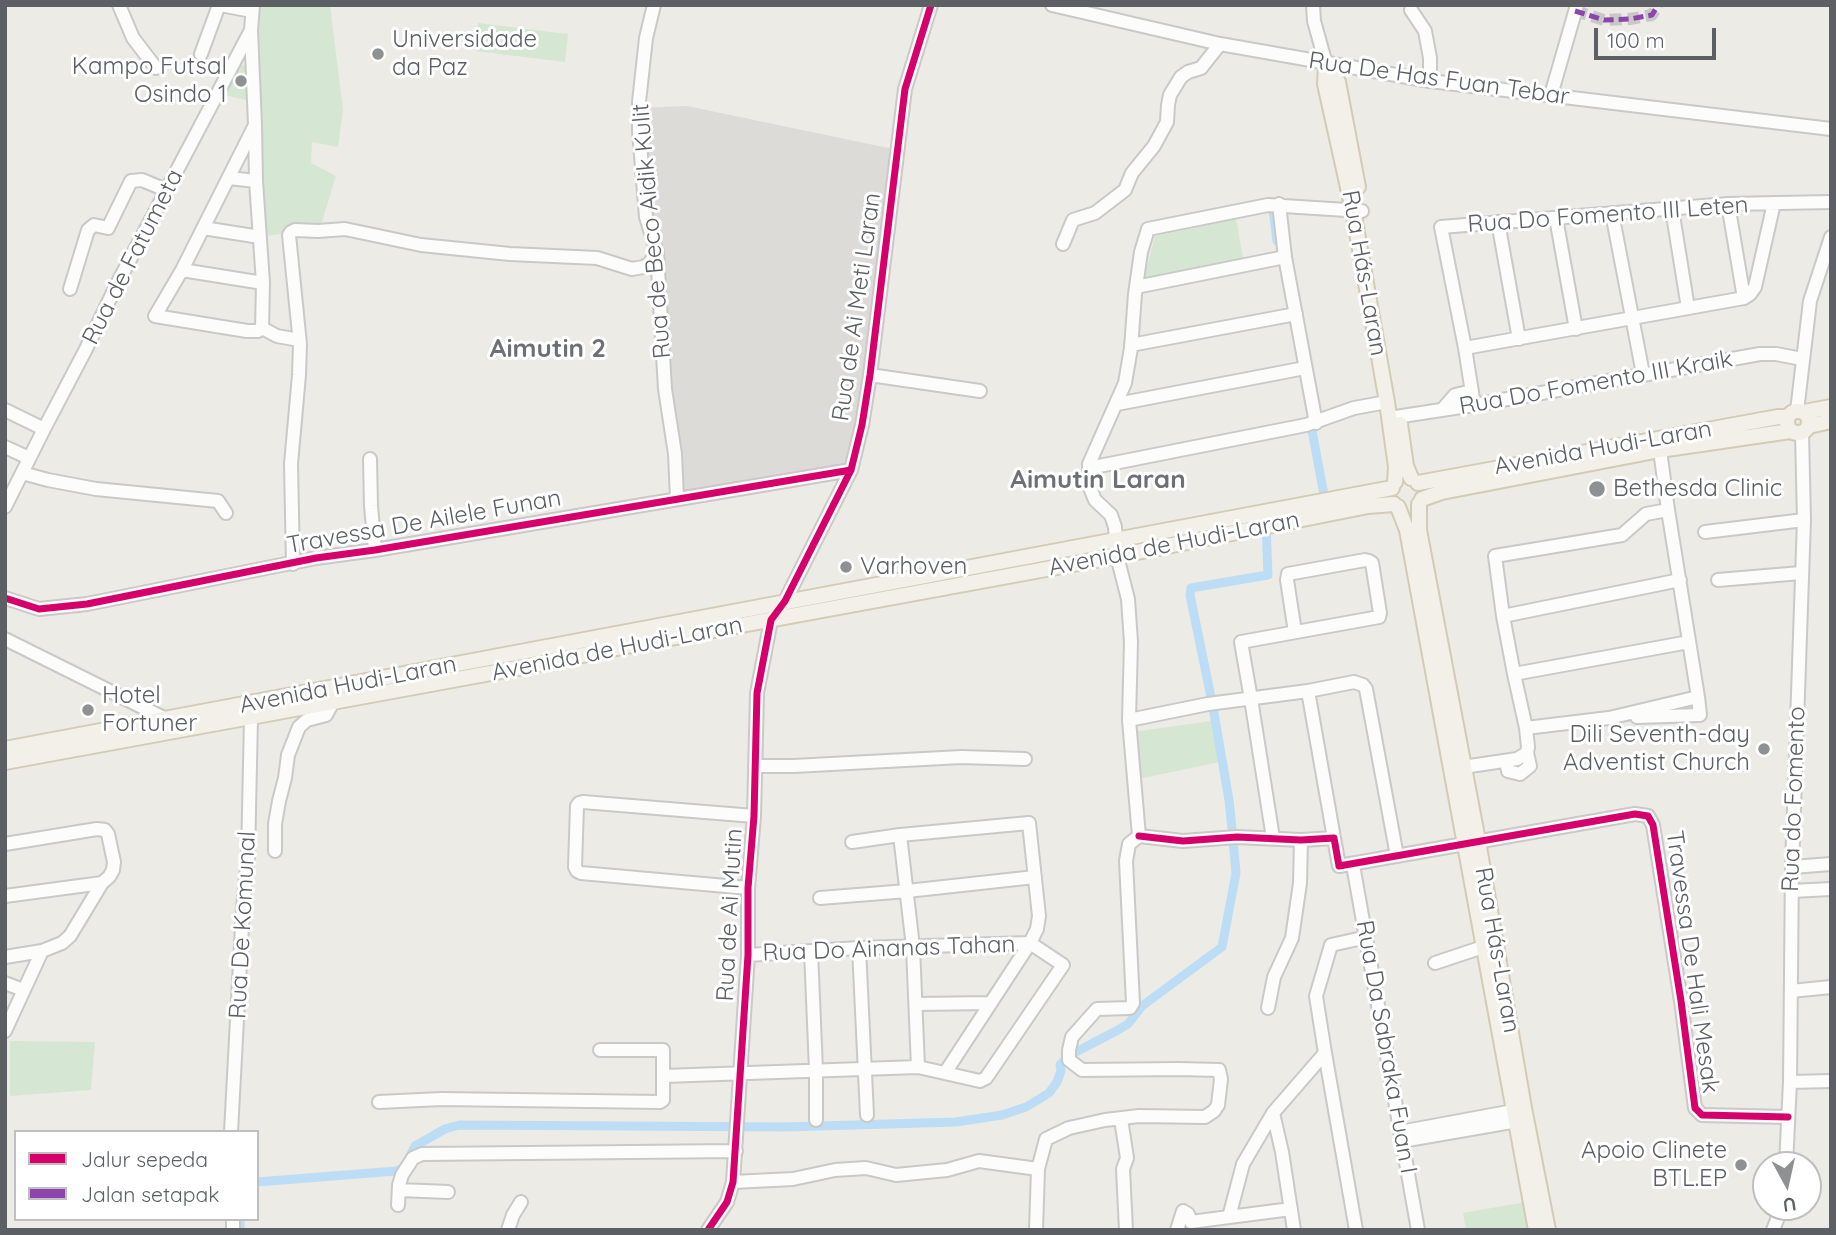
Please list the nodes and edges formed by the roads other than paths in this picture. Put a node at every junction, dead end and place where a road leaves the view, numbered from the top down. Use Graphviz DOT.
graph roads {
  1 [pos="119,5"];
  2 [pos="220,5"];
  3 [pos="654,5"];
  4 [pos="931,5"];
  5 [pos="1052,5"];
  6 [pos="1313,5"];
  7 [pos="1577,5"];
  8 [pos="253,8"];
  9 [pos="1411,10"];
  10 [pos="251,30"];
  11 [pos="1220,44"];
  12 [pos="201,54"];
  13 [pos="1326,64"];
  14 [pos="156,68"];
  15 [pos="1430,82"];
  16 [pos="1551,95"];
  17 [pos="255,125"];
  18 [pos="1831,129"];
  19 [pos="229,177"];
  20 [pos="257,181"];
  21 [pos="166,190"];
  22 [pos="1831,202"];
  23 [pos="1774,203"];
  24 [pos="1273,204"];
  25 [pos="1728,204"];
  26 [pos="1672,209"];
  27 [pos="1358,211"];
  28 [pos="1612,213"];
  29 [pos="1556,218"];
  30 [pos="1498,222"];
  31 [pos="203,228"];
  32 [pos="260,237"];
  33 [pos="1831,237"];
  34 [pos="1063,244"];
  35 [pos="657,252"];
  36 [pos="1280,258"];
  37 [pos="182,270"];
  38 [pos="263,283"];
  39 [pos="1136,287"];
  40 [pos="70,289"];
  41 [pos="1744,298"];
  42 [pos="1688,307"];
  43 [pos="1291,315"];
  44 [pos="1632,317"];
  45 [pos="262,328"];
  46 [pos="1576,329"];
  47 [pos="1519,339"];
  48 [pos="299,340"];
  49 [pos="1131,345"];
  50 [pos="1465,348"];
  51 [pos="1802,359"];
  52 [pos="1301,370"];
  53 [pos="1643,374"];
  54 [pos="870,375"];
  55 [pos="980,391"];
  56 [pos="1473,398"];
  57 [pos="1387,402"];
  58 [pos="1116,404"];
  59 [pos="1831,407"];
  60 [pos="5,411"];
  61 [pos="1394,417"];
  62 [pos="1831,421"];
  63 [pos="1798,422"];
  64 [pos="1311,424"];
  65 [pos="44,429"];
  66 [pos="5,447"];
  67 [pos="1660,450"];
  68 [pos="29,458"];
  69 [pos="370,459"];
  70 [pos="1089,468"];
  71 [pos="851,470"];
  72 [pos="22,473"];
  73 [pos="1414,480"];
  74 [pos="1394,485"];
  75 [pos="10,487"];
  76 [pos="677,499"];
  77 [pos="1420,501"];
  78 [pos="1396,506"];
  79 [pos="5,507"];
  80 [pos="1668,510"];
  81 [pos="226,513"];
  82 [pos="1804,520"];
  83 [pos="1705,531"];
  84 [pos="1116,539"];
  85 [pos="375,550"];
  86 [pos="1117,556"];
  87 [pos="293,564"];
  88 [pos="1801,573"];
  89 [pos="1680,580"];
  90 [pos="1718,580"];
  91 [pos="5,598"];
  92 [pos="785,601"];
  93 [pos="1503,616"];
  94 [pos="771,620"];
  95 [pos="1295,632"];
  96 [pos="5,639"];
  97 [pos="1689,642"];
  98 [pos="1514,674"];
  99 [pos="1308,691"];
  100 [pos="1251,699"];
  101 [pos="333,702"];
  102 [pos="251,718"];
  103 [pos="166,719"];
  104 [pos="1129,720"];
  105 [pos="1527,728"];
  106 [pos="5,749"];
  107 [pos="1025,759"];
  108 [pos="1458,760"];
  109 [pos="5,762"];
  110 [pos="755,766"];
  111 [pos="754,816"];
  112 [pos="900,835"];
  113 [pos="1139,836"];
  114 [pos="1273,838"];
  115 [pos="1334,838"];
  116 [pos="1301,840"];
  117 [pos="852,842"];
  118 [pos="1471,843"];
  119 [pos="5,844"];
  120 [pos="275,851"];
  121 [pos="1397,856"];
  122 [pos="1831,864"];
  123 [pos="1353,865"];
  124 [pos="1792,867"];
  125 [pos="1035,877"];
  126 [pos="102,883"];
  127 [pos="748,888"];
  128 [pos="1831,890"];
  129 [pos="907,891"];
  130 [pos="1792,891"];
  131 [pos="5,896"];
  132 [pos="820,898"];
  133 [pos="1367,937"];
  134 [pos="1030,943"];
  135 [pos="913,947"];
  136 [pos="1483,947"];
  137 [pos="859,948"];
  138 [pos="42,951"];
  139 [pos="811,951"];
  140 [pos="748,955"];
  141 [pos="5,957"];
  142 [pos="1435,963"];
  143 [pos="5,983"];
  144 [pos="1831,987"];
  145 [pos="23,990"];
  146 [pos="1796,990"];
  147 [pos="991,1003"];
  148 [pos="916,1004"];
  149 [pos="1268,1008"];
  150 [pos="5,1031"];
  151 [pos="600,1050"];
  152 [pos="1325,1052"];
  153 [pos="918,1067"];
  154 [pos="865,1069"];
  155 [pos="816,1070"];
  156 [pos="740,1073"];
  157 [pos="946,1073"];
  158 [pos="664,1076"];
  159 [pos="1831,1081"];
  160 [pos="1790,1082"];
  161 [pos="379,1102"];
  162 [pos="1273,1113"];
  163 [pos="867,1115"];
  164 [pos="1520,1115"];
  165 [pos="1788,1117"];
  166 [pos="1121,1119"];
  167 [pos="816,1120"];
  168 [pos="231,1130"];
  169 [pos="1401,1137"];
  170 [pos="736,1151"];
  171 [pos="1787,1151"];
  172 [pos="1038,1169"];
  173 [pos="733,1182"];
  174 [pos="399,1190"];
  175 [pos="448,1192"];
  176 [pos="521,1202"];
  177 [pos="398,1205"];
  178 [pos="1292,1209"];
  179 [pos="1229,1217"];
  180 [pos="508,1230"];
  181 [pos="708,1230"];
  182 [pos="1036,1230"];
  183 [pos="1126,1230"];
  184 [pos="1177,1230"];
  185 [pos="1294,1230"];
  186 [pos="1356,1230"];
  187 [pos="1418,1230"];
  188 [pos="1536,1230"];
  189 [pos="1548,1230"];
  1 -- 14 [label="street"];
  2 -- 8 [label="street"];
  2 -- 12 [label="street"];
  3 -- 35 [label="street, Rua de Beco Aidik Kulit"];
  4 -- 54 [label="street, Rua de Ai Meti Laran"];
  5 -- 11 [label="street, Rua De Has Fuan Tebar"];
  6 -- 13 [label="street, Rua Hás-Laran"];
  7 -- 16 [label="street"];
  8 -- 10 [label="street, Rua de Fatumeta"];
  9 -- 15 [label="street"];
  10 -- 17 [label="street"];
  10 -- 21 [label="street, Rua de Fatumeta"];
  11 -- 13 [label="street, Rua De Has Fuan Tebar"];
  11 -- 34 [label="street"];
  13 -- 15 [label="street, Rua De Has Fuan Tebar"];
  13 -- 27 [label="main road, Rua Hás-Laran"];
  15 -- 16 [label="street, Rua De Has Fuan Tebar"];
  16 -- 18 [label="street, Rua De Has Fuan Tebar"];
  17 -- 19 [label="street"];
  17 -- 20 [label="street"];
  19 -- 20 [label="street"];
  19 -- 31 [label="street"];
  20 -- 32 [label="street"];
  21 -- 40 [label="street"];
  21 -- 65 [label="street, Rua de Fatumeta"];
  22 -- 23 [label="street, Rua Do Fomento III Leten"];
  23 -- 25 [label="street, Rua Do Fomento III Leten"];
  23 -- 41 [label="street"];
  24 -- 27 [label="street"];
  24 -- 36 [label="street"];
  24 -- 39 [label="street"];
  25 -- 26 [label="street, Rua Do Fomento III Leten"];
  25 -- 41 [label="street"];
  26 -- 28 [label="street, Rua Do Fomento III Leten"];
  26 -- 42 [label="street"];
  27 -- 57 [label="main road, Rua Hás-Laran"];
  27 -- 61 [label="main road, Rua Hás-Laran"];
  28 -- 29 [label="street, Rua Do Fomento III Leten"];
  28 -- 44 [label="street"];
  29 -- 30 [label="street, Rua Do Fomento III Leten"];
  29 -- 46 [label="street"];
  30 -- 47 [label="street"];
  30 -- 50 [label="street, Rua Do Fomento III Leten"];
  31 -- 32 [label="street"];
  31 -- 37 [label="street"];
  32 -- 38 [label="street"];
  33 -- 51 [label="street, Rua do Fomento"];
  35 -- 48 [label="street"];
  35 -- 76 [label="street, Rua de Beco Aidik Kulit"];
  36 -- 39 [label="street"];
  36 -- 43 [label="street"];
  37 -- 38 [label="street"];
  37 -- 45 [label="street"];
  38 -- 45 [label="street"];
  39 -- 49 [label="street"];
  41 -- 42 [label="street"];
  42 -- 44 [label="street"];
  43 -- 49 [label="street"];
  43 -- 52 [label="street"];
  44 -- 46 [label="street"];
  44 -- 53 [label="street"];
  45 -- 48 [label="street"];
  46 -- 47 [label="street"];
  47 -- 50 [label="street"];
  48 -- 87 [label="street"];
  49 -- 58 [label="street"];
  50 -- 56 [label="street, Rua Do Fomento III Leten"];
  51 -- 53 [label="street, Rua Do Fomento III Kraik"];
  51 -- 63 [label="street, Rua do Fomento"];
  52 -- 58 [label="street"];
  52 -- 64 [label="street"];
  53 -- 56 [label="street, Rua Do Fomento III Kraik"];
  54 -- 55 [label="street"];
  54 -- 71 [label="street, Rua de Ai Meti Laran"];
  56 -- 61 [label="street, Rua Do Fomento III Kraik"];
  57 -- 61 [label="main road, Rua Hás-Laran"];
  57 -- 64 [label="street"];
  58 -- 70 [label="street"];
  59 -- 63 [label="main road, Avenida Hudi-Laran"];
  60 -- 65 [label="street"];
  61 -- 73 [label="main road, Rua Hás-Laran"];
  61 -- 74 [label="main road, Rua Hás-Laran"];
  62 -- 63 [label="main road"];
  63 -- 67 [label="main road"];
  63 -- 73 [label="main road, Avenida Hudi-Laran"];
  63 -- 82 [label="street, Rua do Fomento"];
  64 -- 70 [label="street"];
  65 -- 68 [label="street, Rua de Fatumeta"];
  66 -- 68 [label="street"];
  67 -- 77 [label="main road"];
  67 -- 80 [label="street"];
  68 -- 72 [label="street, Rua de Fatumeta"];
  69 -- 85 [label="street"];
  70 -- 84 [label="street"];
  71 -- 76 [label="street, Travessa De Ailele Funan"];
  71 -- 92 [label="street, Rua de Ai Meti Laran"];
  72 -- 75 [label="street, Rua de Fatumeta"];
  72 -- 81 [label="street"];
  73 -- 74 [label="main road"];
  73 -- 77 [label="main road"];
  74 -- 78 [label="main road"];
  74 -- 84 [label="main road, Avenida Hudi-Laran"];
  75 -- 79 [label="street, Rua de Fatumeta"];
  76 -- 85 [label="street, Travessa De Ailele Funan"];
  77 -- 78 [label="main road"];
  77 -- 108 [label="main road, Rua Hás-Laran"];
  78 -- 86 [label="main road, Avenida de Hudi-Laran"];
  78 -- 108 [label="main road, Rua Hás-Laran"];
  80 -- 89 [label="street"];
  80 -- 93 [label="street"];
  82 -- 83 [label="street"];
  82 -- 88 [label="street, Rua do Fomento"];
  84 -- 92 [label="main road, Avenida Hudi-Laran"];
  85 -- 87 [label="street, Travessa De Ailele Funan"];
  86 -- 94 [label="main road, Avenida de Hudi-Laran"];
  86 -- 104 [label="street"];
  87 -- 91 [label="street, Travessa De Ailele Funan"];
  88 -- 90 [label="street"];
  88 -- 124 [label="street, Rua do Fomento"];
  89 -- 93 [label="street"];
  89 -- 97 [label="street"];
  92 -- 94 [label="street, Rua de Ai Mutin"];
  92 -- 103 [label="main road, Avenida Hudi-Laran"];
  93 -- 98 [label="street"];
  94 -- 101 [label="main road, Avenida de Hudi-Laran"];
  94 -- 110 [label="street, Rua de Ai Mutin"];
  95 -- 95 [label="street"];
  95 -- 100 [label="street"];
  96 -- 103 [label="street"];
  97 -- 98 [label="street"];
  97 -- 105 [label="street"];
  98 -- 105 [label="street"];
  99 -- 100 [label="street"];
  99 -- 115 [label="street"];
  99 -- 121 [label="street"];
  100 -- 104 [label="street"];
  100 -- 114 [label="street"];
  101 -- 102 [label="main road, Avenida de Hudi-Laran"];
  101 -- 120 [label="street"];
  102 -- 109 [label="main road, Avenida de Hudi-Laran"];
  102 -- 168 [label="street, Rua De Komunal"];
  103 -- 106 [label="main road, Avenida Hudi-Laran"];
  104 -- 113 [label="street"];
  105 -- 108 [label="street"];
  107 -- 110 [label="street"];
  108 -- 118 [label="main road, Rua Hás-Laran"];
  110 -- 111 [label="street, Rua de Ai Mutin"];
  111 -- 127 [label="street, Rua de Ai Mutin"];
  111 -- 127 [label="street"];
  112 -- 117 [label="street"];
  112 -- 125 [label="street"];
  112 -- 129 [label="street"];
  113 -- 114 [label="street"];
  113 -- 166 [label="street"];
  114 -- 116 [label="street"];
  115 -- 116 [label="street"];
  115 -- 123 [label="street"];
  116 -- 149 [label="street"];
  118 -- 121 [label="street"];
  118 -- 136 [label="main road, Rua Hás-Laran"];
  118 -- 164 [label="main road, Rua Hás-Laran"];
  118 -- 165 [label="street, Travessa De Hali Mesak"];
  119 -- 126 [label="street"];
  121 -- 123 [label="street"];
  122 -- 124 [label="street"];
  123 -- 133 [label="street, Rua Da Sabraka Fuan I"];
  124 -- 130 [label="street, Rua do Fomento"];
  125 -- 129 [label="street"];
  125 -- 134 [label="street"];
  126 -- 131 [label="street"];
  126 -- 138 [label="street"];
  127 -- 140 [label="street, Rua de Ai Mutin"];
  128 -- 130 [label="street"];
  129 -- 132 [label="street"];
  129 -- 135 [label="street"];
  130 -- 146 [label="street, Rua do Fomento"];
  133 -- 152 [label="street"];
  133 -- 169 [label="street, Rua Da Sabraka Fuan I"];
  134 -- 135 [label="street, Rua Do Ainanas Tahan"];
  134 -- 147 [label="street"];
  134 -- 157 [label="street"];
  135 -- 137 [label="street, Rua Do Ainanas Tahan"];
  135 -- 148 [label="street"];
  136 -- 142 [label="street"];
  136 -- 164 [label="main road, Rua Hás-Laran"];
  137 -- 139 [label="street, Rua Do Ainanas Tahan"];
  137 -- 154 [label="street"];
  138 -- 141 [label="street"];
  138 -- 145 [label="street"];
  139 -- 140 [label="street, Rua Do Ainanas Tahan"];
  139 -- 155 [label="street"];
  140 -- 156 [label="street, Rua de Ai Mutin"];
  143 -- 145 [label="street"];
  144 -- 146 [label="street"];
  145 -- 150 [label="street"];
  146 -- 160 [label="street, Rua do Fomento"];
  147 -- 148 [label="street"];
  147 -- 157 [label="street"];
  148 -- 153 [label="street"];
  151 -- 158 [label="street"];
  152 -- 162 [label="street"];
  152 -- 186 [label="street"];
  153 -- 154 [label="street"];
  153 -- 157 [label="street"];
  154 -- 155 [label="street"];
  154 -- 163 [label="street"];
  155 -- 156 [label="street"];
  155 -- 167 [label="street"];
  156 -- 158 [label="street"];
  156 -- 170 [label="street, Rua de Ai Mutin"];
  158 -- 161 [label="street"];
  159 -- 160 [label="street"];
  160 -- 165 [label="street, Rua do Fomento"];
  162 -- 178 [label="street"];
  162 -- 179 [label="street"];
  164 -- 169 [label="street"];
  164 -- 188 [label="main road, Rua Hás-Laran"];
  164 -- 189 [label="main road, Rua Hás-Laran"];
  165 -- 171 [label="street, Rua do Fomento"];
  166 -- 172 [label="street"];
  166 -- 183 [label="street"];
  169 -- 187 [label="street, Rua Da Sabraka Fuan I"];
  170 -- 173 [label="street, Rua de Ai Mutin"];
  170 -- 174 [label="street"];
  172 -- 173 [label="street"];
  172 -- 182 [label="street"];
  173 -- 181 [label="street, Rua de Ai Mutin"];
  174 -- 175 [label="street"];
  174 -- 177 [label="street"];
  176 -- 180 [label="street"];
  178 -- 179 [label="street"];
  178 -- 185 [label="street"];
  179 -- 184 [label="street"];
}
